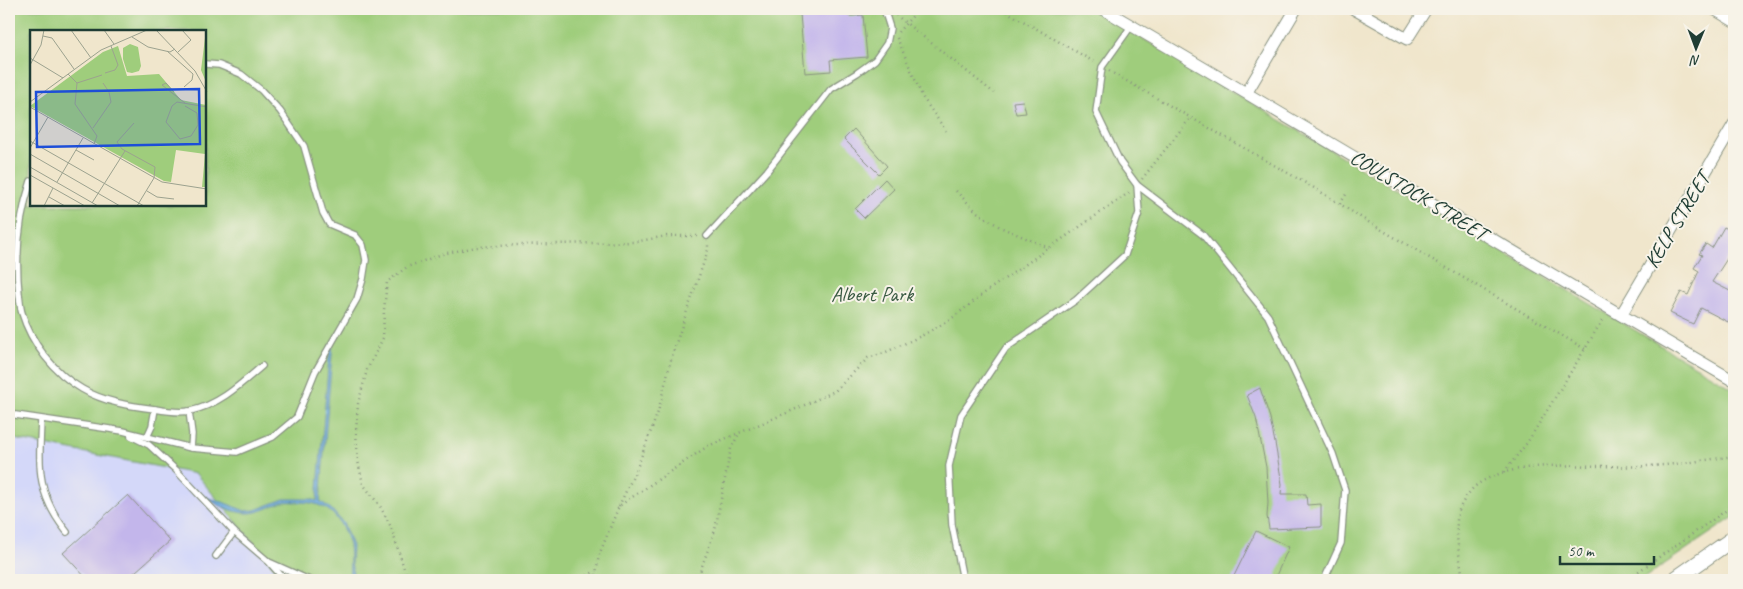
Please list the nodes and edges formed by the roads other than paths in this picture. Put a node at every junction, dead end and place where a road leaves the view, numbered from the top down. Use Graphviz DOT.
graph roads {
  1 [pos="884,9"];
  2 [pos="1103,9"];
  3 [pos="1296,9"];
  4 [pos="1354,9"];
  5 [pos="1426,9"];
  6 [pos="1714,9"];
  7 [pos="1734,21"];
  8 [pos="1132,25"];
  9 [pos="206,64"];
  10 [pos="1246,92"];
  11 [pos="1734,124"];
  12 [pos="30,184"];
  13 [pos="1137,185"];
  14 [pos="707,236"];
  15 [pos="1621,316"];
  16 [pos="262,366"];
  17 [pos="1734,381"];
  18 [pos="155,409"];
  19 [pos="189,411"];
  20 [pos="9,414"];
  21 [pos="41,420"];
  22 [pos="123,432"];
  23 [pos="147,437"];
  24 [pos="191,448"];
  25 [pos="67,532"];
  26 [pos="234,532"];
  27 [pos="1734,538"];
  28 [pos="216,556"];
  29 [pos="269,562"];
  30 [pos="284,580"];
  31 [pos="309,580"];
  32 [pos="963,580"];
  33 [pos="1324,580"];
  34 [pos="1674,580"];
  1 -- 14 [label="lane"];
  2 -- 8 [label="street, COULSTOCK STREET"];
  3 -- 10 [label="street"];
  4 -- 5 [label="street"];
  6 -- 7 [label="street"];
  8 -- 10 [label="street, COULSTOCK STREET"];
  8 -- 13 [label="lane"];
  9 -- 24 [label="lane"];
  10 -- 15 [label="street, COULSTOCK STREET"];
  11 -- 15 [label="street, KELP STREET"];
  12 -- 18 [label="lane"];
  13 -- 32 [label="lane"];
  13 -- 33 [label="lane"];
  15 -- 17 [label="street, COULSTOCK STREET"];
  16 -- 19 [label="lane"];
  18 -- 19 [label="lane"];
  18 -- 23 [label="lane"];
  19 -- 24 [label="lane"];
  20 -- 21 [label="lane"];
  21 -- 22 [label="lane"];
  21 -- 25 [label="lane"];
  22 -- 23 [label="lane"];
  22 -- 26 [label="lane"];
  23 -- 24 [label="lane"];
  26 -- 28 [label="lane"];
  26 -- 29 [label="lane"];
  27 -- 34 [label="street"];
  29 -- 30 [label="lane"];
  29 -- 31 [label="lane"];
}
